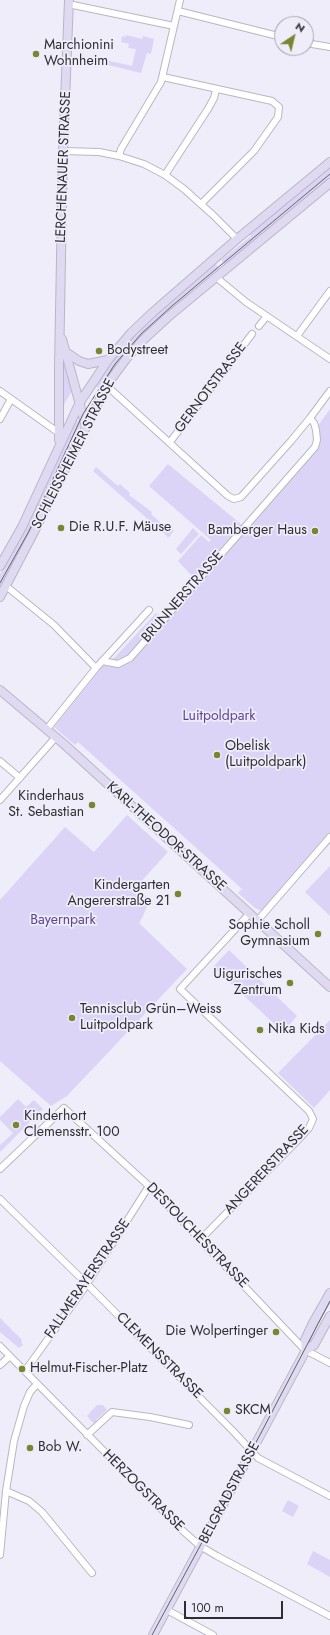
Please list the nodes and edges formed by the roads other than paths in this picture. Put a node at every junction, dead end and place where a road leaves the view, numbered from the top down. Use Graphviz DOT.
graph roads {
  1 [pos="180,0"];
  2 [pos="69,2"];
  3 [pos="178,11"];
  4 [pos="174,26"];
  5 [pos="274,35"];
  6 [pos="314,44"];
  7 [pos="330,47"];
  8 [pos="163,77"];
  9 [pos="216,90"];
  10 [pos="63,150"];
  11 [pos="119,156"];
  12 [pos="330,162"];
  13 [pos="165,175"];
  14 [pos="330,183"];
  15 [pos="201,204"];
  16 [pos="237,239"];
  17 [pos="217,278"];
  18 [pos="330,291"];
  19 [pos="267,316"];
  20 [pos="259,326"];
  21 [pos="60,333"];
  22 [pos="252,334"];
  23 [pos="297,336"];
  24 [pos="66,352"];
  25 [pos="108,360"];
  26 [pos="330,360"];
  27 [pos="107,386"];
  28 [pos="0,391"];
  29 [pos="330,391"];
  30 [pos="11,399"];
  31 [pos="80,402"];
  32 [pos="310,418"];
  33 [pos="0,419"];
  34 [pos="86,427"];
  35 [pos="59,434"];
  36 [pos="170,442"];
  37 [pos="58,447"];
  38 [pos="0,566"];
  39 [pos="6,586"];
  40 [pos="0,598"];
  41 [pos="149,610"];
  42 [pos="102,661"];
  43 [pos="96,668"];
  44 [pos="0,690"];
  45 [pos="47,729"];
  46 [pos="56,737"];
  47 [pos="0,761"];
  48 [pos="20,778"];
  49 [pos="0,800"];
  50 [pos="330,838"];
  51 [pos="250,913"];
  52 [pos="258,920"];
  53 [pos="330,987"];
  54 [pos="0,1169"];
  55 [pos="149,1186"];
  56 [pos="0,1199"];
  57 [pos="201,1239"];
  58 [pos="87,1284"];
  59 [pos="330,1293"];
  60 [pos="330,1316"];
  61 [pos="0,1346"];
  62 [pos="306,1350"];
  63 [pos="10,1356"];
  64 [pos="330,1363"];
  65 [pos="0,1365"];
  66 [pos="25,1371"];
  67 [pos="38,1384"];
  68 [pos="189,1426"];
  69 [pos="87,1435"];
  70 [pos="252,1452"];
  71 [pos="6,1490"];
  72 [pos="330,1496"];
  73 [pos="201,1546"];
  74 [pos="0,1555"];
  75 [pos="92,1573"];
  76 [pos="167,1610"];
  77 [pos="330,1616"];
  78 [pos="153,1635"];
  79 [pos="213,1635"];
  1 -- 3 [label="street"];
  2 -- 4 [label="street"];
  2 -- 10 [label="main road, LERCHENAUER STRASSE"];
  3 -- 4 [label="street"];
  3 -- 5 [label="street"];
  4 -- 8 [label="street"];
  6 -- 7 [label="street"];
  8 -- 9 [label="street"];
  8 -- 11 [label="street"];
  9 -- 13 [label="street"];
  9 -- 15 [label="street"];
  10 -- 11 [label="street"];
  10 -- 21 [label="main road, LERCHENAUER STRASSE"];
  11 -- 13 [label="street"];
  12 -- 16 [label="main road, SCHLEISSHEIMER STRASSE"];
  13 -- 15 [label="street"];
  14 -- 17 [label="main road, SCHLEISSHEIMER STRASSE"];
  15 -- 16 [label="street"];
  16 -- 25 [label="main road, SCHLEISSHEIMER STRASSE"];
  17 -- 19 [label="street"];
  17 -- 27 [label="main road, SCHLEISSHEIMER STRASSE"];
  18 -- 23 [label="street"];
  19 -- 20 [label="street"];
  19 -- 23 [label="street"];
  21 -- 24 [label="main road, LERCHENAUER STRASSE"];
  21 -- 35 [label="main road, LERCHENAUER STRASSE"];
  22 -- 36 [label="street, GERNOTSTRASSE"];
  23 -- 26 [label="street"];
  24 -- 25 [label="main road"];
  24 -- 31 [label="main road, LERCHENAUER STRASSE"];
  25 -- 31 [label="main road, SCHLEISSHEIMER STRASSE"];
  27 -- 34 [label="main road, SCHLEISSHEIMER STRASSE"];
  27 -- 36 [label="street"];
  28 -- 30 [label="street"];
  29 -- 32 [label="street"];
  30 -- 33 [label="street"];
  30 -- 35 [label="street"];
  31 -- 34 [label="main road, LERCHENAUER STRASSE"];
  31 -- 37 [label="main road, SCHLEISSHEIMER STRASSE"];
  32 -- 36 [label="street"];
  32 -- 42 [label="street, BRUNNERSTRASSE"];
  34 -- 39 [label="main road, SCHLEISSHEIMER STRASSE"];
  35 -- 37 [label="main road, LERCHENAUER STRASSE"];
  37 -- 38 [label="main road, SCHLEISSHEIMER STRASSE"];
  39 -- 40 [label="main road, SCHLEISSHEIMER STRASSE"];
  39 -- 43 [label="street"];
  41 -- 42 [label="street, BRUNNERSTRASSE"];
  42 -- 43 [label="street, BRUNNERSTRASSE"];
  43 -- 45 [label="street, BRUNNERSTRASSE"];
  44 -- 45 [label="main road, KARL-THEODOR-STRASSE"];
  45 -- 46 [label="main road, KARL-THEODOR-STRASSE"];
  46 -- 48 [label="street"];
  46 -- 51 [label="main road, KARL-THEODOR-STRASSE"];
  47 -- 48 [label="street"];
  48 -- 49 [label="street"];
  50 -- 52 [label="street"];
  51 -- 52 [label="main road, KARL-THEODOR-STRASSE"];
  51 -- 57 [label="street, ANGERERSTRASSE"];
  52 -- 53 [label="main road, KARL-THEODOR-STRASSE"];
  54 -- 55 [label="street, DESTOUCHESSTRASSE"];
  55 -- 57 [label="street, DESTOUCHESSTRASSE"];
  55 -- 58 [label="street, FALLMERAYERSTRASSE"];
  56 -- 58 [label="street, CLEMENSSTRASSE"];
  57 -- 62 [label="street, DESTOUCHESSTRASSE"];
  58 -- 66 [label="street, FALLMERAYERSTRASSE"];
  58 -- 70 [label="street, CLEMENSSTRASSE"];
  59 -- 62 [label="main road, BELGRADSTRASSE"];
  60 -- 62 [label="main road, BELGRADSTRASSE"];
  61 -- 63 [label="street, HERZOGSTRASSE"];
  62 -- 64 [label="street, DESTOUCHESSTRASSE"];
  62 -- 70 [label="main road, BELGRADSTRASSE"];
  63 -- 65 [label="street"];
  63 -- 66 [label="street, HERZOGSTRASSE"];
  66 -- 67 [label="street, HERZOGSTRASSE"];
  67 -- 69 [label="street, HERZOGSTRASSE"];
  67 -- 71 [label="street"];
  68 -- 69 [label="street"];
  69 -- 73 [label="street, HERZOGSTRASSE"];
  70 -- 72 [label="street, CLEMENSSTRASSE"];
  70 -- 73 [label="main road, BELGRADSTRASSE"];
  71 -- 74 [label="street"];
  71 -- 75 [label="street"];
  73 -- 76 [label="main road, BELGRADSTRASSE"];
  73 -- 77 [label="street, HERZOGSTRASSE"];
  76 -- 78 [label="main road, BELGRADSTRASSE"];
  76 -- 79 [label="street"];
}
